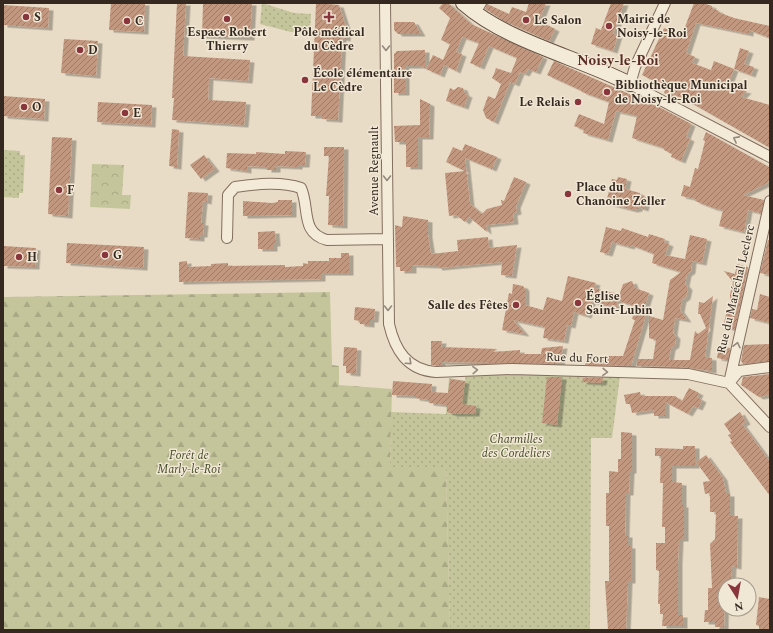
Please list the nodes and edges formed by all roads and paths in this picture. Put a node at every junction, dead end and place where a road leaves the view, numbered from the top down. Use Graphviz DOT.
graph roads {
  1 [pos="464,3"];
  2 [pos="665,3"];
  3 [pos="385,6"];
  4 [pos="478,8"];
  5 [pos="630,84"];
  6 [pos="770,157"];
  7 [pos="770,201"];
  8 [pos="227,238"];
  9 [pos="387,239"];
  10 [pos="392,338"];
  11 [pos="770,367"];
  12 [pos="729,383"];
  13 [pos="770,427"];
  1 -- 4 [label="street"];
  2 -- 5 [label="street"];
  3 -- 9 [label="street, Avenue Regnault, one-way"];
  4 -- 5 [label="street"];
  6 -- 5 [label="street, one-way"];
  12 -- 7 [label="street, Rue du Maréchal Leclerc, one-way"];
  8 -- 9 [label="street"];
  9 -- 10 [label="street, Avenue Regnault, one-way"];
  10 -- 12 [label="street, Rue du Fort, one-way"];
  11 -- 12 [label="street"];
  12 -- 13 [label="street"];
}
